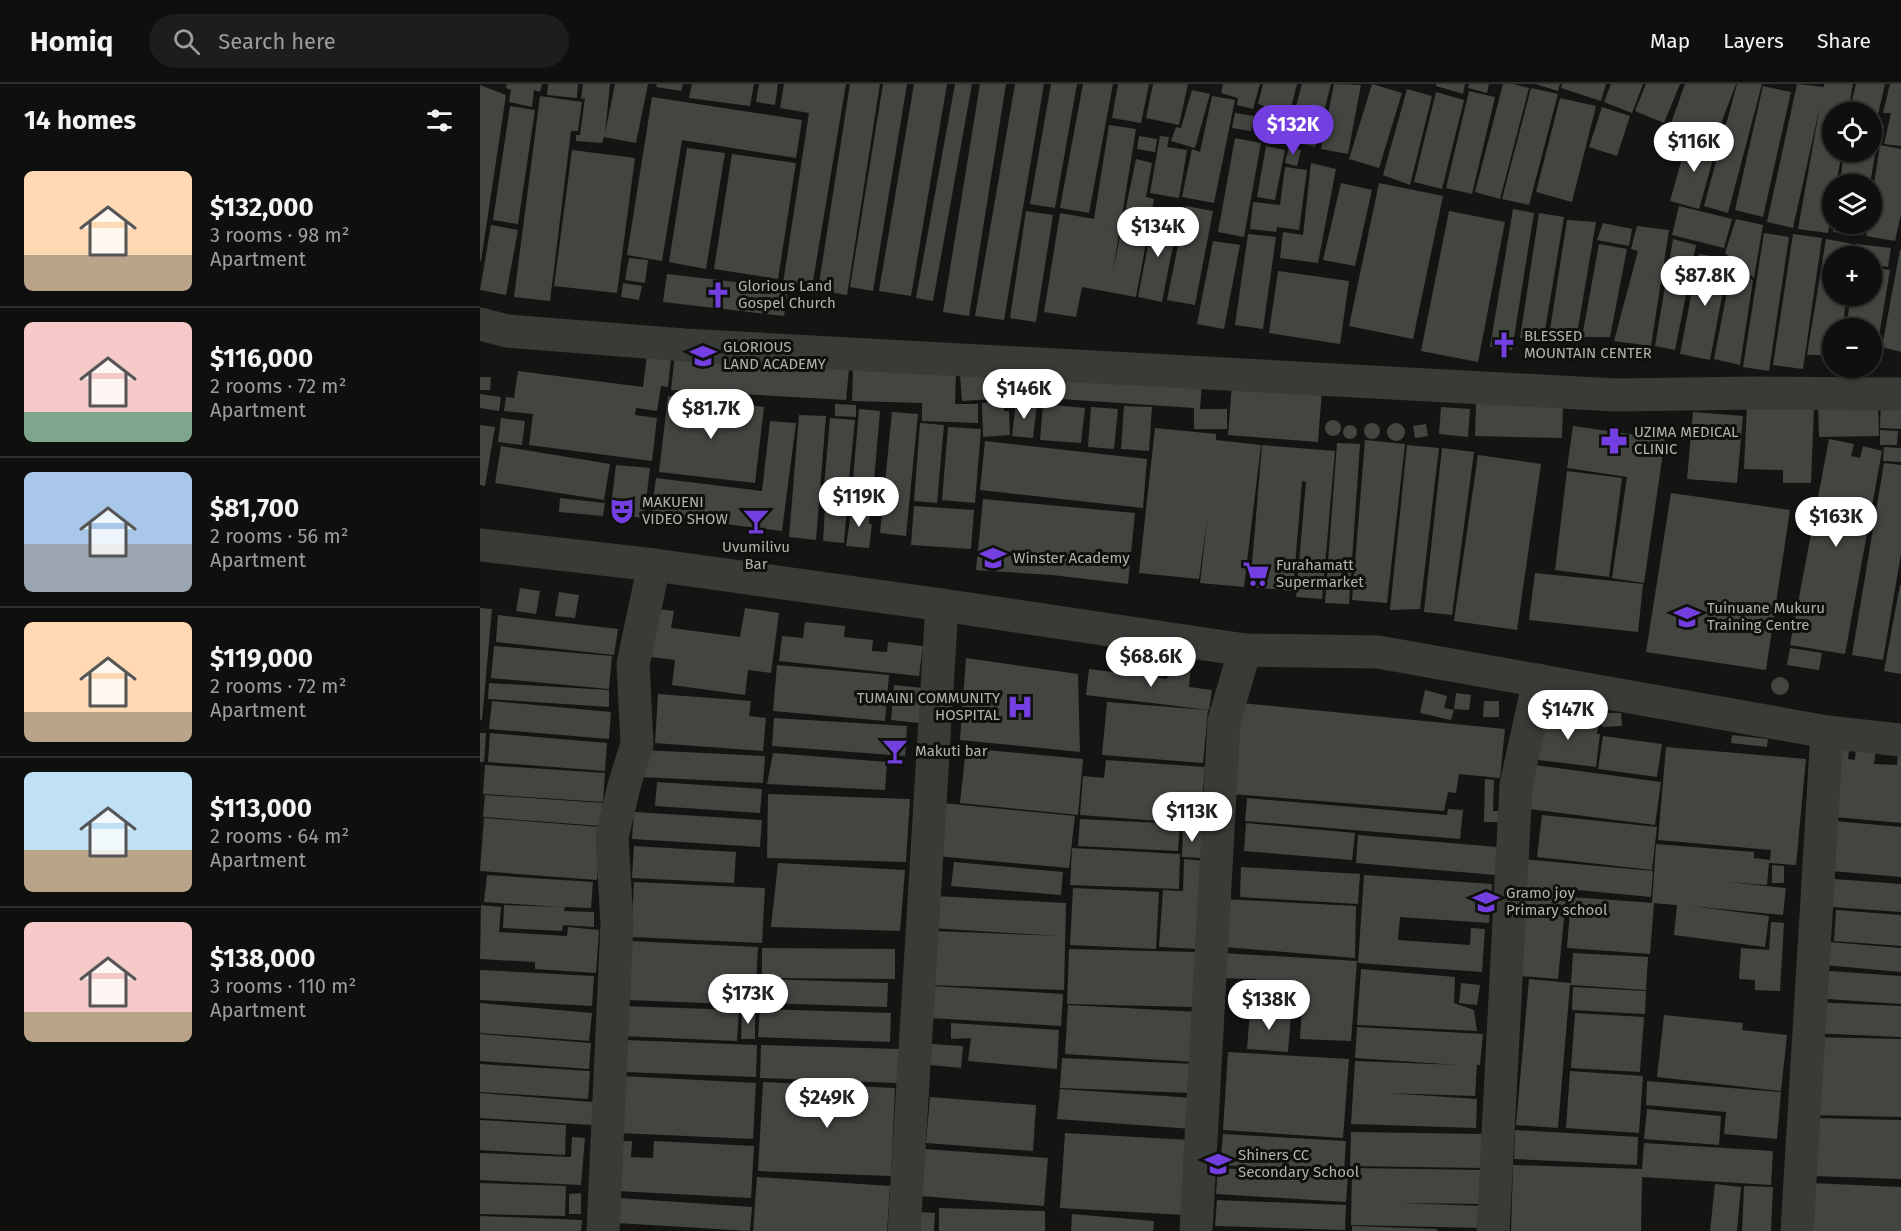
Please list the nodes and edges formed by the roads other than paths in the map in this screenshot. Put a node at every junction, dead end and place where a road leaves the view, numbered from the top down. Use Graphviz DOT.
graph roads {
  1 [pos="480,324"];
  2 [pos="1901,394"];
  3 [pos="480,545"];
  4 [pos="654,565"];
  5 [pos="942,605"];
  6 [pos="1245,650"];
  7 [pos="1539,680"];
  8 [pos="1827,732"];
  9 [pos="1901,740"];
  10 [pos="603,1231"];
  11 [pos="904,1231"];
  12 [pos="1196,1231"];
  13 [pos="1493,1231"];
  14 [pos="1797,1231"];
  1 -- 2 [label="street"];
  3 -- 4 [label="street"];
  4 -- 5 [label="street"];
  4 -- 10 [label="street"];
  5 -- 6 [label="street"];
  5 -- 11 [label="street"];
  6 -- 7 [label="street"];
  6 -- 12 [label="street"];
  7 -- 8 [label="street"];
  7 -- 13 [label="street"];
  8 -- 9 [label="street"];
  8 -- 14 [label="street"];
}
